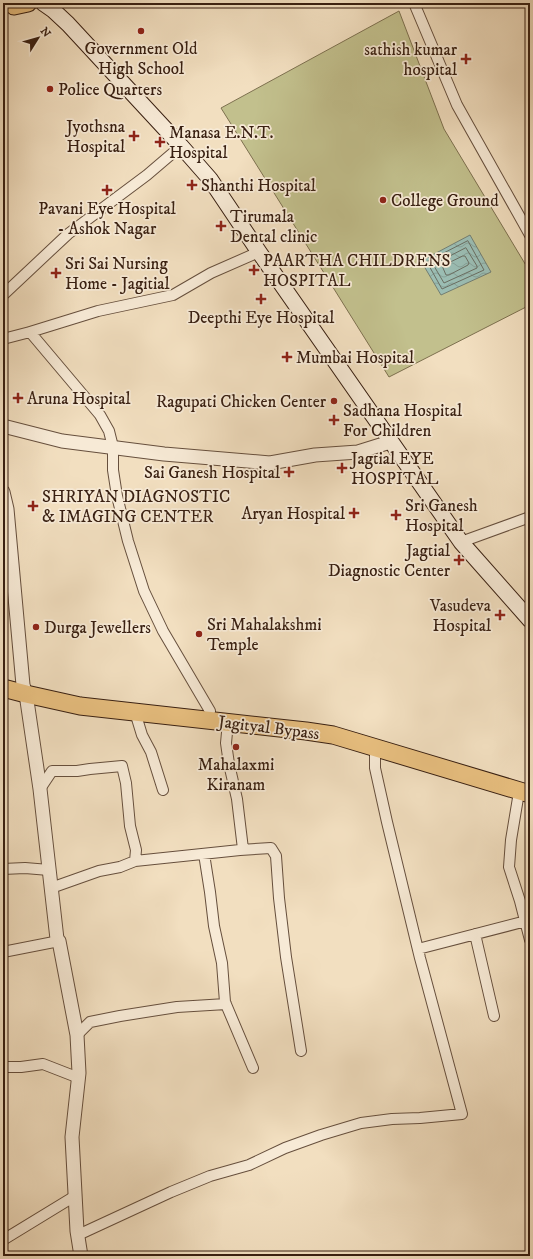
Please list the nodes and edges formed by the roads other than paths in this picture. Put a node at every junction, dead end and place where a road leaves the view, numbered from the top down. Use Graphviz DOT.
graph roads {
  1 [pos="43,3"];
  2 [pos="414,3"];
  3 [pos="181,146"];
  4 [pos="530,235"];
  5 [pos="259,252"];
  6 [pos="3,295"];
  7 [pos="30,332"];
  8 [pos="3,339"];
  9 [pos="3,426"];
  10 [pos="390,442"];
  11 [pos="113,447"];
  12 [pos="3,492"];
  13 [pos="530,517"];
  14 [pos="461,542"];
  15 [pos="530,620"];
  16 [pos="3,680"];
  17 [pos="3,688"];
  18 [pos="25,690"];
  19 [pos="210,711"];
  20 [pos="135,712"];
  21 [pos="228,722"];
  22 [pos="375,748"];
  23 [pos="40,789"];
  24 [pos="163,790"];
  25 [pos="526,790"];
  26 [pos="243,849"];
  27 [pos="204,854"];
  28 [pos="135,861"];
  29 [pos="3,869"];
  30 [pos="49,870"];
  31 [pos="52,888"];
  32 [pos="528,921"];
  33 [pos="475,934"];
  34 [pos="530,940"];
  35 [pos="59,941"];
  36 [pos="418,949"];
  37 [pos="3,952"];
  38 [pos="226,1004"];
  39 [pos="494,1016"];
  40 [pos="77,1035"];
  41 [pos="300,1050"];
  42 [pos="3,1066"];
  43 [pos="253,1068"];
  44 [pos="78,1078"];
  45 [pos="75,1196"];
  46 [pos="78,1235"];
  47 [pos="3,1240"];
  48 [pos="81,1256"];
  1 -- 3 [label="main road"];
  2 -- 4 [label="street"];
  3 -- 5 [label="main road"];
  3 -- 6 [label="street"];
  5 -- 7 [label="street"];
  5 -- 10 [label="main road"];
  7 -- 8 [label="street"];
  7 -- 11 [label="street"];
  9 -- 11 [label="street"];
  10 -- 11 [label="street"];
  10 -- 14 [label="main road"];
  11 -- 19 [label="street"];
  12 -- 18 [label="street"];
  13 -- 14 [label="street"];
  14 -- 15 [label="main road"];
  16 -- 18 [label="main road, Jagityal Bypass"];
  17 -- 18 [label="main road, Jagityal Bypass"];
  18 -- 19 [label="main road, Jagityal Bypass"];
  18 -- 20 [label="main road, Jagityal Bypass"];
  18 -- 23 [label="street"];
  19 -- 25 [label="main road, Jagityal Bypass"];
  20 -- 21 [label="main road, Jagityal Bypass"];
  20 -- 24 [label="street"];
  21 -- 22 [label="main road, Jagityal Bypass"];
  21 -- 26 [label="street"];
  22 -- 25 [label="main road, Jagityal Bypass"];
  22 -- 36 [label="street"];
  23 -- 28 [label="street"];
  23 -- 30 [label="street"];
  25 -- 32 [label="street"];
  26 -- 27 [label="street"];
  26 -- 41 [label="street"];
  27 -- 28 [label="street"];
  27 -- 38 [label="street"];
  28 -- 31 [label="street"];
  29 -- 30 [label="street"];
  30 -- 31 [label="street"];
  31 -- 35 [label="street"];
  32 -- 33 [label="street"];
  32 -- 34 [label="street"];
  33 -- 36 [label="street"];
  33 -- 39 [label="street"];
  35 -- 37 [label="street"];
  35 -- 40 [label="street"];
  36 -- 46 [label="street"];
  38 -- 40 [label="street"];
  38 -- 43 [label="street"];
  40 -- 44 [label="street"];
  42 -- 44 [label="street"];
  44 -- 45 [label="street"];
  45 -- 46 [label="street"];
  45 -- 47 [label="street"];
  46 -- 48 [label="street"];
}
